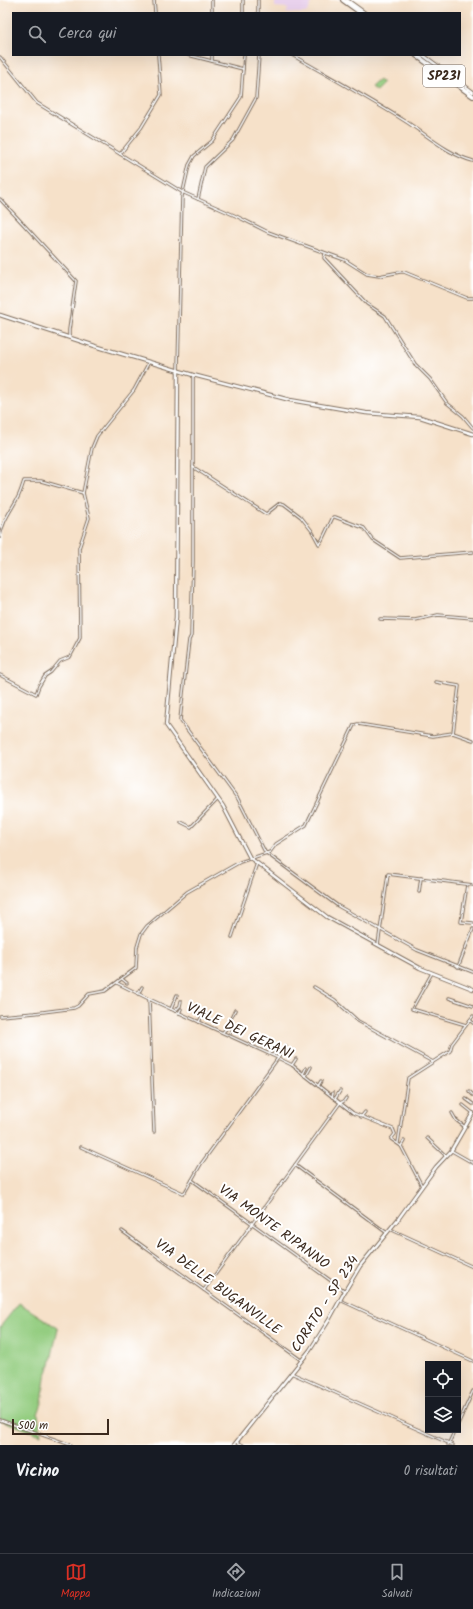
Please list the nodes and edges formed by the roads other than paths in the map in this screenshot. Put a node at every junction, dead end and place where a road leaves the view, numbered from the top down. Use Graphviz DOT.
graph roads {
  1 [pos="154,0"];
  2 [pos="212,0"];
  3 [pos="243,0"];
  4 [pos="258,0"];
  5 [pos="339,0"];
  6 [pos="343,0"];
  7 [pos="347,0"];
  8 [pos="155,12"];
  9 [pos="212,12"];
  10 [pos="243,12"];
  11 [pos="258,12"];
  12 [pos="357,12"];
  13 [pos="360,12"];
  14 [pos="364,12"];
  15 [pos="158,56"];
  16 [pos="191,56"];
  17 [pos="212,56"];
  18 [pos="244,56"];
  19 [pos="259,56"];
  20 [pos="294,56"];
  21 [pos="417,56"];
  22 [pos="421,56"];
  23 [pos="424,56"];
  24 [pos="0,57"];
  25 [pos="212,62"];
  26 [pos="243,69"];
  27 [pos="473,94"];
  28 [pos="120,154"];
  29 [pos="473,161"];
  30 [pos="183,193"];
  31 [pos="0,199"];
  32 [pos="198,199"];
  33 [pos="325,254"];
  34 [pos="473,298"];
  35 [pos="0,315"];
  36 [pos="77,340"];
  37 [pos="149,362"];
  38 [pos="178,370"];
  39 [pos="193,375"];
  40 [pos="473,428"];
  41 [pos="473,434"];
  42 [pos="193,467"];
  43 [pos="83,493"];
  44 [pos="0,537"];
  45 [pos="473,552"];
  46 [pos="473,618"];
  47 [pos="380,619"];
  48 [pos="0,675"];
  49 [pos="436,682"];
  50 [pos="453,733"];
  51 [pos="473,740"];
  52 [pos="218,799"];
  53 [pos="182,822"];
  54 [pos="267,853"];
  55 [pos="250,858"];
  56 [pos="257,863"];
  57 [pos="421,878"];
  58 [pos="467,884"];
  59 [pos="473,885"];
  60 [pos="419,892"];
  61 [pos="473,923"];
  62 [pos="379,929"];
  63 [pos="473,929"];
  64 [pos="232,937"];
  65 [pos="378,945"];
  66 [pos="458,966"];
  67 [pos="473,972"];
  68 [pos="432,973"];
  69 [pos="122,979"];
  70 [pos="117,983"];
  71 [pos="127,983"];
  72 [pos="142,987"];
  73 [pos="314,987"];
  74 [pos="473,989"];
  75 [pos="138,994"];
  76 [pos="177,995"];
  77 [pos="449,998"];
  78 [pos="148,999"];
  79 [pos="156,999"];
  80 [pos="181,1000"];
  81 [pos="155,1002"];
  82 [pos="473,1006"];
  83 [pos="171,1009"];
  84 [pos="182,1009"];
  85 [pos="235,1010"];
  86 [pos="175,1011"];
  87 [pos="179,1013"];
  88 [pos="0,1016"];
  89 [pos="202,1016"];
  90 [pos="473,1016"];
  91 [pos="470,1020"];
  92 [pos="199,1022"];
  93 [pos="473,1023"];
  94 [pos="466,1025"];
  95 [pos="232,1030"];
  96 [pos="222,1032"];
  97 [pos="229,1035"];
  98 [pos="273,1046"];
  99 [pos="286,1046"];
  100 [pos="276,1050"];
  101 [pos="269,1053"];
  102 [pos="273,1055"];
  103 [pos="278,1057"];
  104 [pos="296,1059"];
  105 [pos="433,1062"];
  106 [pos="292,1065"];
  107 [pos="311,1067"];
  108 [pos="306,1068"];
  109 [pos="303,1074"];
  110 [pos="306,1076"];
  111 [pos="321,1081"];
  112 [pos="318,1086"];
  113 [pos="340,1091"];
  114 [pos="468,1091"];
  115 [pos="333,1093"];
  116 [pos="473,1095"];
  117 [pos="332,1097"];
  118 [pos="346,1098"];
  119 [pos="335,1099"];
  120 [pos="466,1099"];
  121 [pos="340,1103"];
  122 [pos="473,1104"];
  123 [pos="463,1105"];
  124 [pos="365,1112"];
  125 [pos="452,1113"];
  126 [pos="473,1113"];
  127 [pos="361,1117"];
  128 [pos="465,1127"];
  129 [pos="154,1132"];
  130 [pos="427,1138"];
  131 [pos="404,1141"];
  132 [pos="398,1143"];
  133 [pos="401,1146"];
  134 [pos="81,1147"];
  135 [pos="451,1151"];
  136 [pos="446,1156"];
  137 [pos="473,1163"];
  138 [pos="295,1165"];
  139 [pos="192,1180"];
  140 [pos="422,1187"];
  141 [pos="252,1224"];
  142 [pos="390,1229"];
  143 [pos="122,1231"];
  144 [pos="387,1233"];
  145 [pos="473,1267"];
  146 [pos="204,1290"];
  147 [pos="344,1291"];
  148 [pos="340,1300"];
  149 [pos="301,1360"];
  150 [pos="473,1361"];
  151 [pos="291,1373"];
  152 [pos="473,1392"];
  153 [pos="461,1418"];
  154 [pos="0,1420"];
  155 [pos="454,1433"];
  156 [pos="237,1442"];
  157 [pos="449,1444"];
  158 [pos="71,1445"];
  159 [pos="234,1445"];
  160 [pos="243,1445"];
  161 [pos="453,1445"];
  1 -- 8 [label="street"];
  2 -- 9 [label="street"];
  3 -- 10 [label="street"];
  4 -- 11 [label="street"];
  5 -- 12 [label="highway"];
  6 -- 13 [label="highway"];
  7 -- 14 [label="main road"];
  15 -- 28 [label="street"];
  16 -- 25 [label="street"];
  17 -- 25 [label="street"];
  18 -- 26 [label="street"];
  19 -- 32 [label="street"];
  20 -- 29 [label="street"];
  21 -- 27 [label="highway, SP231"];
  22 -- 27 [label="highway, SP231"];
  23 -- 27 [label="main road"];
  24 -- 28 [label="street"];
  25 -- 26 [label="street"];
  26 -- 30 [label="street"];
  28 -- 30 [label="street"];
  30 -- 32 [label="street"];
  30 -- 38 [label="street"];
  31 -- 36 [label="street"];
  32 -- 33 [label="street"];
  33 -- 34 [label="street"];
  33 -- 40 [label="street"];
  35 -- 36 [label="main road"];
  36 -- 37 [label="main road"];
  37 -- 38 [label="main road"];
  37 -- 43 [label="street"];
  38 -- 39 [label="main road"];
  38 -- 52 [label="main road"];
  39 -- 41 [label="main road"];
  39 -- 42 [label="street"];
  42 -- 45 [label="street"];
  42 -- 54 [label="street"];
  43 -- 44 [label="street"];
  43 -- 48 [label="street"];
  46 -- 47 [label="street"];
  49 -- 50 [label="street"];
  50 -- 51 [label="street"];
  50 -- 54 [label="street"];
  52 -- 53 [label="street"];
  52 -- 55 [label="main road"];
  54 -- 55 [label="street"];
  54 -- 62 [label="street"];
  55 -- 56 [label="main road"];
  55 -- 69 [label="street"];
  56 -- 64 [label="street"];
  56 -- 65 [label="main road"];
  57 -- 58 [label="street"];
  57 -- 60 [label="street"];
  57 -- 62 [label="street"];
  58 -- 59 [label="street"];
  58 -- 61 [label="street"];
  62 -- 65 [label="street"];
  62 -- 66 [label="street"];
  63 -- 66 [label="street"];
  65 -- 68 [label="main road"];
  66 -- 67 [label="street"];
  68 -- 74 [label="main road"];
  68 -- 94 [label="street"];
  69 -- 70 [label="street"];
  69 -- 71 [label="street"];
  70 -- 75 [label="street, VIALE DEI GERANI"];
  70 -- 88 [label="street"];
  72 -- 75 [label="street"];
  73 -- 105 [label="street"];
  75 -- 78 [label="street, VIALE DEI GERANI"];
  76 -- 83 [label="street"];
  77 -- 82 [label="street"];
  78 -- 81 [label="street, VIALE DEI GERANI"];
  78 -- 129 [label="street"];
  79 -- 81 [label="street"];
  80 -- 86 [label="street"];
  81 -- 83 [label="street, VIALE DEI GERANI"];
  83 -- 86 [label="street, VIALE DEI GERANI"];
  84 -- 87 [label="street"];
  85 -- 96 [label="street"];
  86 -- 87 [label="street, VIALE DEI GERANI"];
  87 -- 92 [label="street, VIALE DEI GERANI"];
  89 -- 92 [label="street"];
  90 -- 91 [label="street"];
  91 -- 93 [label="street"];
  91 -- 94 [label="street"];
  92 -- 96 [label="street, VIALE DEI GERANI"];
  94 -- 105 [label="street"];
  95 -- 97 [label="street"];
  96 -- 97 [label="street, VIALE DEI GERANI"];
  97 -- 101 [label="street, VIALE DEI GERANI"];
  98 -- 101 [label="street"];
  99 -- 103 [label="street"];
  100 -- 102 [label="street"];
  101 -- 102 [label="street, VIALE DEI GERANI"];
  102 -- 103 [label="street, VIALE DEI GERANI"];
  103 -- 106 [label="street, VIALE DEI GERANI"];
  103 -- 139 [label="street"];
  104 -- 106 [label="street"];
  105 -- 132 [label="street"];
  106 -- 109 [label="street, VIALE DEI GERANI"];
  107 -- 110 [label="street"];
  108 -- 109 [label="street"];
  109 -- 110 [label="street, VIALE DEI GERANI"];
  110 -- 112 [label="street, VIALE DEI GERANI"];
  111 -- 112 [label="street"];
  112 -- 117 [label="street, VIALE DEI GERANI"];
  113 -- 119 [label="street"];
  114 -- 116 [label="street"];
  115 -- 117 [label="street"];
  117 -- 119 [label="street, VIALE DEI GERANI"];
  118 -- 121 [label="street"];
  119 -- 121 [label="street, VIALE DEI GERANI"];
  120 -- 122 [label="street"];
  121 -- 127 [label="street, VIALE DEI GERANI"];
  121 -- 138 [label="street"];
  123 -- 126 [label="street"];
  124 -- 127 [label="street"];
  125 -- 128 [label="street"];
  126 -- 128 [label="main road, CORATO - SP 234"];
  127 -- 132 [label="street, VIALE DEI GERANI"];
  128 -- 135 [label="main road, CORATO - SP 234"];
  130 -- 136 [label="street"];
  131 -- 133 [label="street"];
  132 -- 133 [label="street, VIALE DEI GERANI"];
  133 -- 140 [label="street, VIALE DEI GERANI"];
  134 -- 139 [label="street"];
  135 -- 136 [label="main road, CORATO - SP 234"];
  135 -- 137 [label="street"];
  136 -- 140 [label="main road, CORATO - SP 234"];
  138 -- 141 [label="street"];
  138 -- 144 [label="street"];
  139 -- 141 [label="street, VIA MONTE RIPANNO"];
  140 -- 142 [label="main road, CORATO - SP 234"];
  141 -- 146 [label="street"];
  141 -- 147 [label="street, VIA MONTE RIPANNO"];
  142 -- 144 [label="main road, CORATO - SP 234"];
  142 -- 145 [label="street"];
  143 -- 146 [label="street, VIA DELLE BUGANVILLE"];
  144 -- 147 [label="main road, CORATO - SP 234"];
  146 -- 149 [label="street, VIA DELLE BUGANVILLE"];
  147 -- 148 [label="main road, CORATO - SP 234"];
  148 -- 149 [label="main road, CORATO - SP 234"];
  148 -- 150 [label="street"];
  149 -- 151 [label="main road, CORATO - SP 234"];
  151 -- 156 [label="main road, CORATO - SP 234"];
  151 -- 157 [label="street"];
  152 -- 153 [label="street"];
  154 -- 158 [label="street"];
  155 -- 157 [label="street"];
  156 -- 159 [label="main road, CORATO - SP 234"];
  156 -- 160 [label="street"];
  157 -- 161 [label="street"];
}
